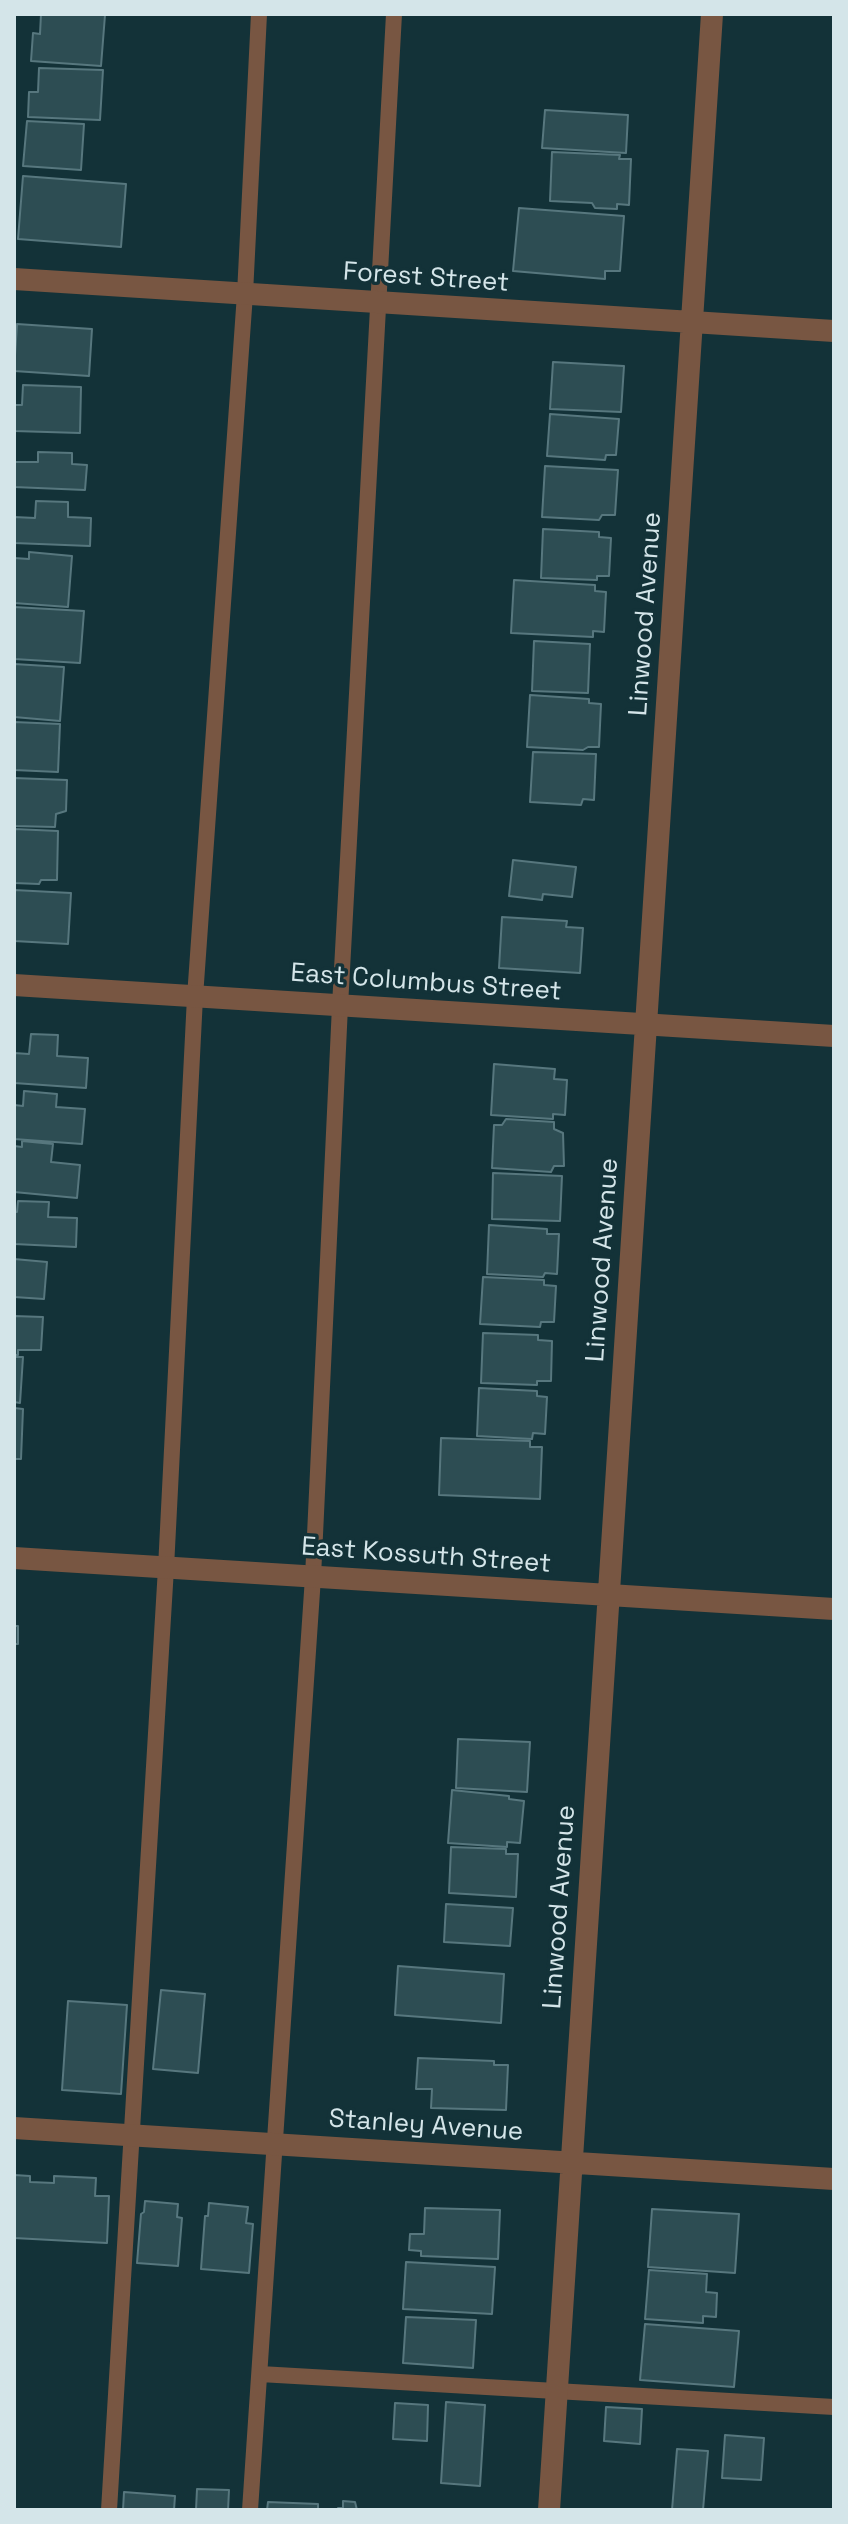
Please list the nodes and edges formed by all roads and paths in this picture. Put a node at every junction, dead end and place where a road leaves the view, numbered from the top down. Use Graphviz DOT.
graph roads {
  1 [pos="259,14"];
  2 [pos="394,14"];
  3 [pos="712,14"];
  4 [pos="14,279"];
  5 [pos="245,294"];
  6 [pos="376,302"];
  7 [pos="692,323"];
  8 [pos="834,331"];
  9 [pos="14,985"];
  10 [pos="195,997"];
  11 [pos="340,1006"];
  12 [pos="647,1025"];
  13 [pos="834,1036"];
  14 [pos="14,1558"];
  15 [pos="166,1568"];
  16 [pos="313,1577"];
  17 [pos="609,1595"];
  18 [pos="834,1609"];
  19 [pos="14,2128"];
  20 [pos="133,2136"];
  21 [pos="275,2144"];
  22 [pos="571,2163"];
  23 [pos="834,2179"];
  24 [pos="260,2374"];
  25 [pos="556,2391"];
  26 [pos="834,2407"];
  27 [pos="109,2510"];
  28 [pos="250,2510"];
  29 [pos="549,2510"];
  1 -- 5 [label="lane"];
  2 -- 6 [label="lane"];
  3 -- 7 [label="street, Linwood Avenue"];
  4 -- 5 [label="street, Forest Street"];
  5 -- 6 [label="street, Forest Street"];
  5 -- 10 [label="lane"];
  6 -- 7 [label="street, Forest Street"];
  6 -- 11 [label="lane"];
  7 -- 8 [label="street, Forest Street"];
  7 -- 12 [label="street, Linwood Avenue"];
  9 -- 10 [label="street, East Columbus Street"];
  10 -- 11 [label="street, East Columbus Street"];
  10 -- 15 [label="lane"];
  11 -- 12 [label="street, East Columbus Street"];
  11 -- 16 [label="lane"];
  12 -- 13 [label="street, East Columbus Street"];
  12 -- 17 [label="street, Linwood Avenue"];
  14 -- 15 [label="street, East Kossuth Street"];
  15 -- 16 [label="street, East Kossuth Street"];
  15 -- 20 [label="lane"];
  16 -- 17 [label="street, East Kossuth Street"];
  16 -- 21 [label="lane"];
  17 -- 18 [label="street, East Kossuth Street"];
  17 -- 22 [label="street, Linwood Avenue"];
  19 -- 20 [label="street, Stanley Avenue"];
  20 -- 21 [label="street, Stanley Avenue"];
  20 -- 27 [label="lane"];
  21 -- 22 [label="street, Stanley Avenue"];
  21 -- 24 [label="lane"];
  22 -- 23 [label="street, Stanley Avenue"];
  22 -- 25 [label="street, Linwood Avenue"];
  24 -- 25 [label="lane"];
  24 -- 28 [label="lane"];
  25 -- 26 [label="lane"];
  25 -- 29 [label="street, Linwood Avenue"];
}
